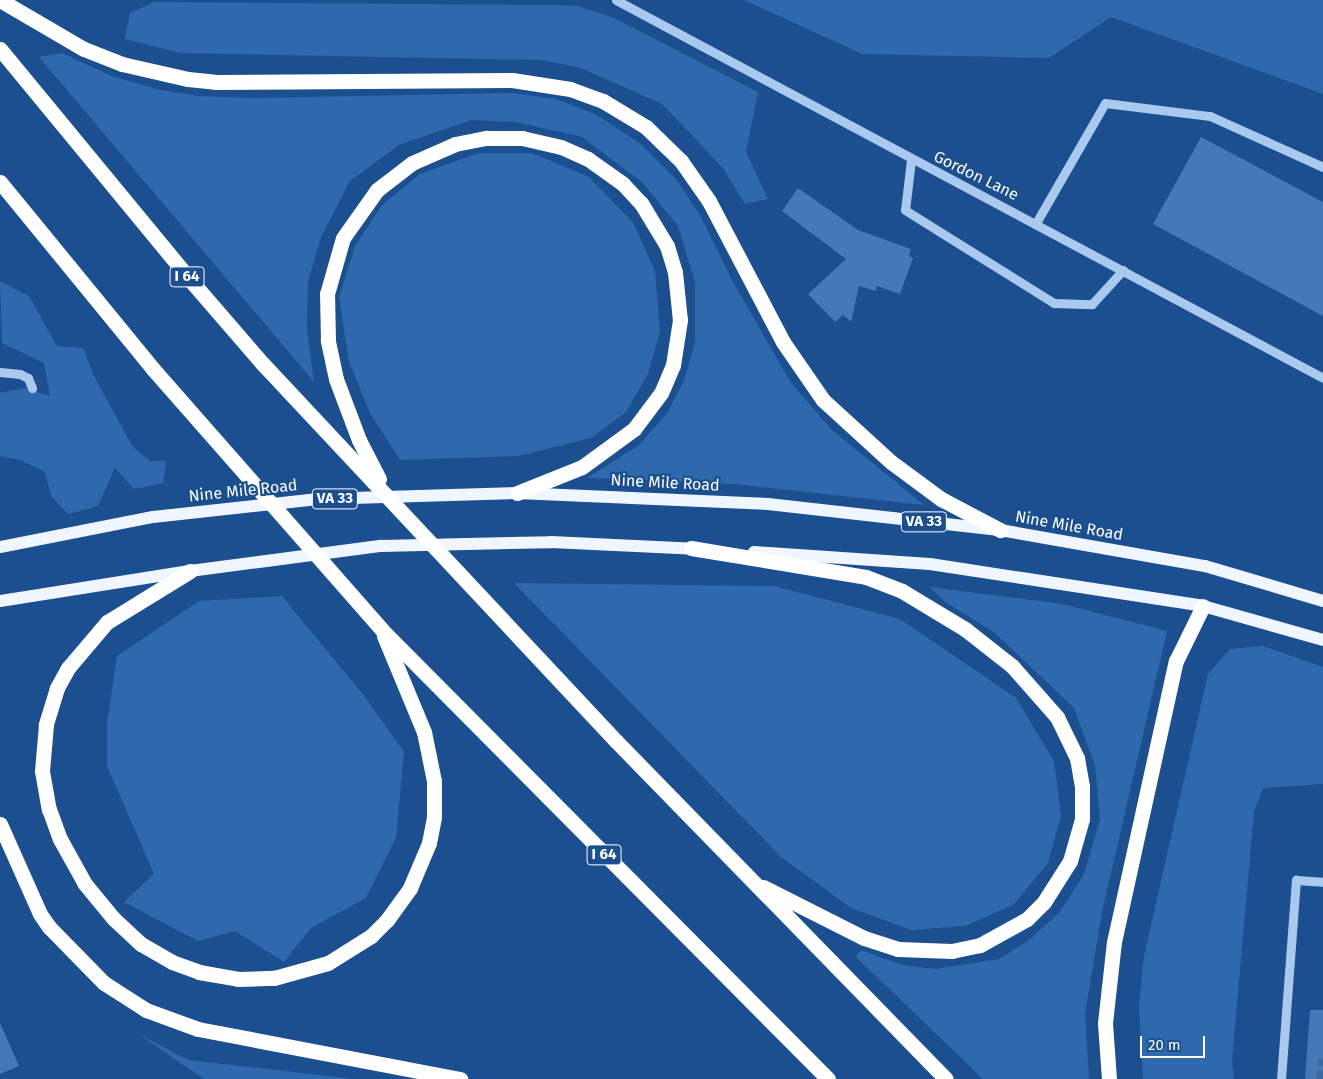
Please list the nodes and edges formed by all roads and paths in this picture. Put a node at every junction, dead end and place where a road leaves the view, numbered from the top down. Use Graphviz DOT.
graph roads {
  1 [pos="0,0"];
  2 [pos="616,0"];
  3 [pos="0,48"];
  4 [pos="911,160"];
  5 [pos="1323,167"];
  6 [pos="0,182"];
  7 [pos="1036,223"];
  8 [pos="1123,270"];
  9 [pos="0,372"];
  10 [pos="1323,378"];
  11 [pos="32,388"];
  12 [pos="517,492"];
  13 [pos="386,494"];
  14 [pos="1000,530"];
  15 [pos="0,547"];
  16 [pos="692,548"];
  17 [pos="190,570"];
  18 [pos="0,601"];
  19 [pos="1323,601"];
  20 [pos="1203,606"];
  21 [pos="382,630"];
  22 [pos="1323,640"];
  23 [pos="0,824"];
  24 [pos="754,882"];
  25 [pos="1323,882"];
  26 [pos="460,1079"];
  27 [pos="828,1079"];
  28 [pos="946,1079"];
  29 [pos="1109,1079"];
  30 [pos="1281,1079"];
  1 -- 14 [label="highway"];
  2 -- 4 [label="street, Gordon Lane"];
  3 -- 13 [label="highway, I 64"];
  4 -- 7 [label="street, Gordon Lane"];
  4 -- 8 [label="street"];
  5 -- 7 [label="street"];
  6 -- 21 [label="highway, I 64"];
  7 -- 8 [label="street, Gordon Lane"];
  8 -- 10 [label="street, Gordon Lane"];
  9 -- 11 [label="street"];
  12 -- 13 [label="highway"];
  12 -- 14 [label="main road, Nine Mile Road / VA 33"];
  12 -- 15 [label="main road, Nine Mile Road / VA 33"];
  13 -- 24 [label="highway, I 64"];
  14 -- 19 [label="main road, Nine Mile Road / VA 33"];
  16 -- 17 [label="main road"];
  16 -- 20 [label="main road"];
  16 -- 24 [label="highway"];
  17 -- 18 [label="main road"];
  17 -- 21 [label="highway"];
  20 -- 22 [label="main road"];
  20 -- 29 [label="highway"];
  21 -- 27 [label="highway, I 64"];
  23 -- 26 [label="highway"];
  24 -- 28 [label="highway, I 64"];
  25 -- 30 [label="street"];
}
